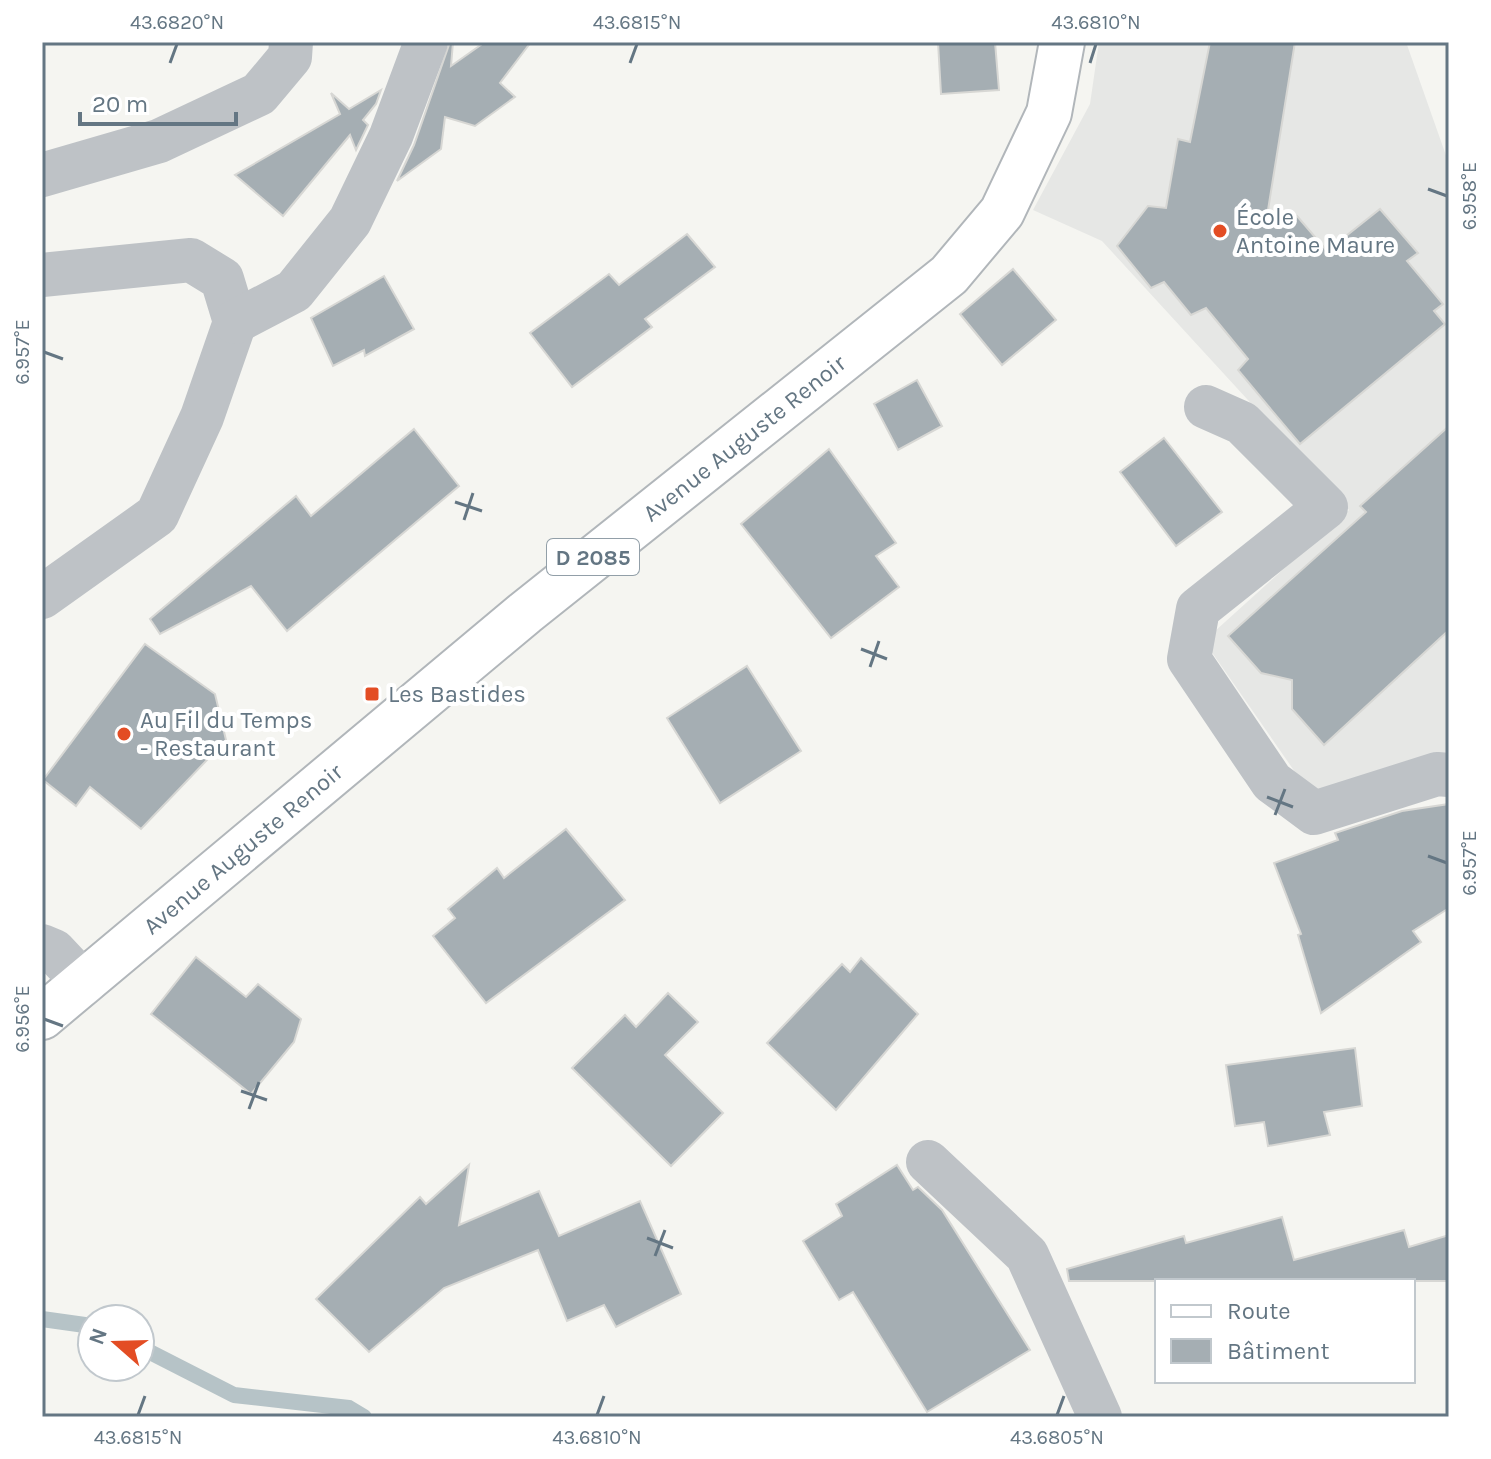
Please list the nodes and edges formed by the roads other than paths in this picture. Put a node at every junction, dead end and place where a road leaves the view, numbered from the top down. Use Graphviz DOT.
graph roads {
  1 [pos="291,42"];
  2 [pos="426,42"];
  3 [pos="1062,42"];
  4 [pos="42,175"];
  5 [pos="42,275"];
  6 [pos="235,322"];
  7 [pos="1206,407"];
  8 [pos="42,597"];
  9 [pos="1449,775"];
  10 [pos="42,946"];
  11 [pos="84,983"];
  12 [pos="42,1017"];
  13 [pos="928,1162"];
  14 [pos="1100,1417"];
  1 -- 4 [label="street"];
  2 -- 6 [label="street"];
  3 -- 11 [label="main road, Avenue Auguste Renoir / D 2085"];
  5 -- 6 [label="street"];
  6 -- 8 [label="street"];
  7 -- 9 [label="street"];
  10 -- 11 [label="street"];
  11 -- 12 [label="main road, Avenue Auguste Renoir / D 2085"];
  13 -- 14 [label="street"];
}
